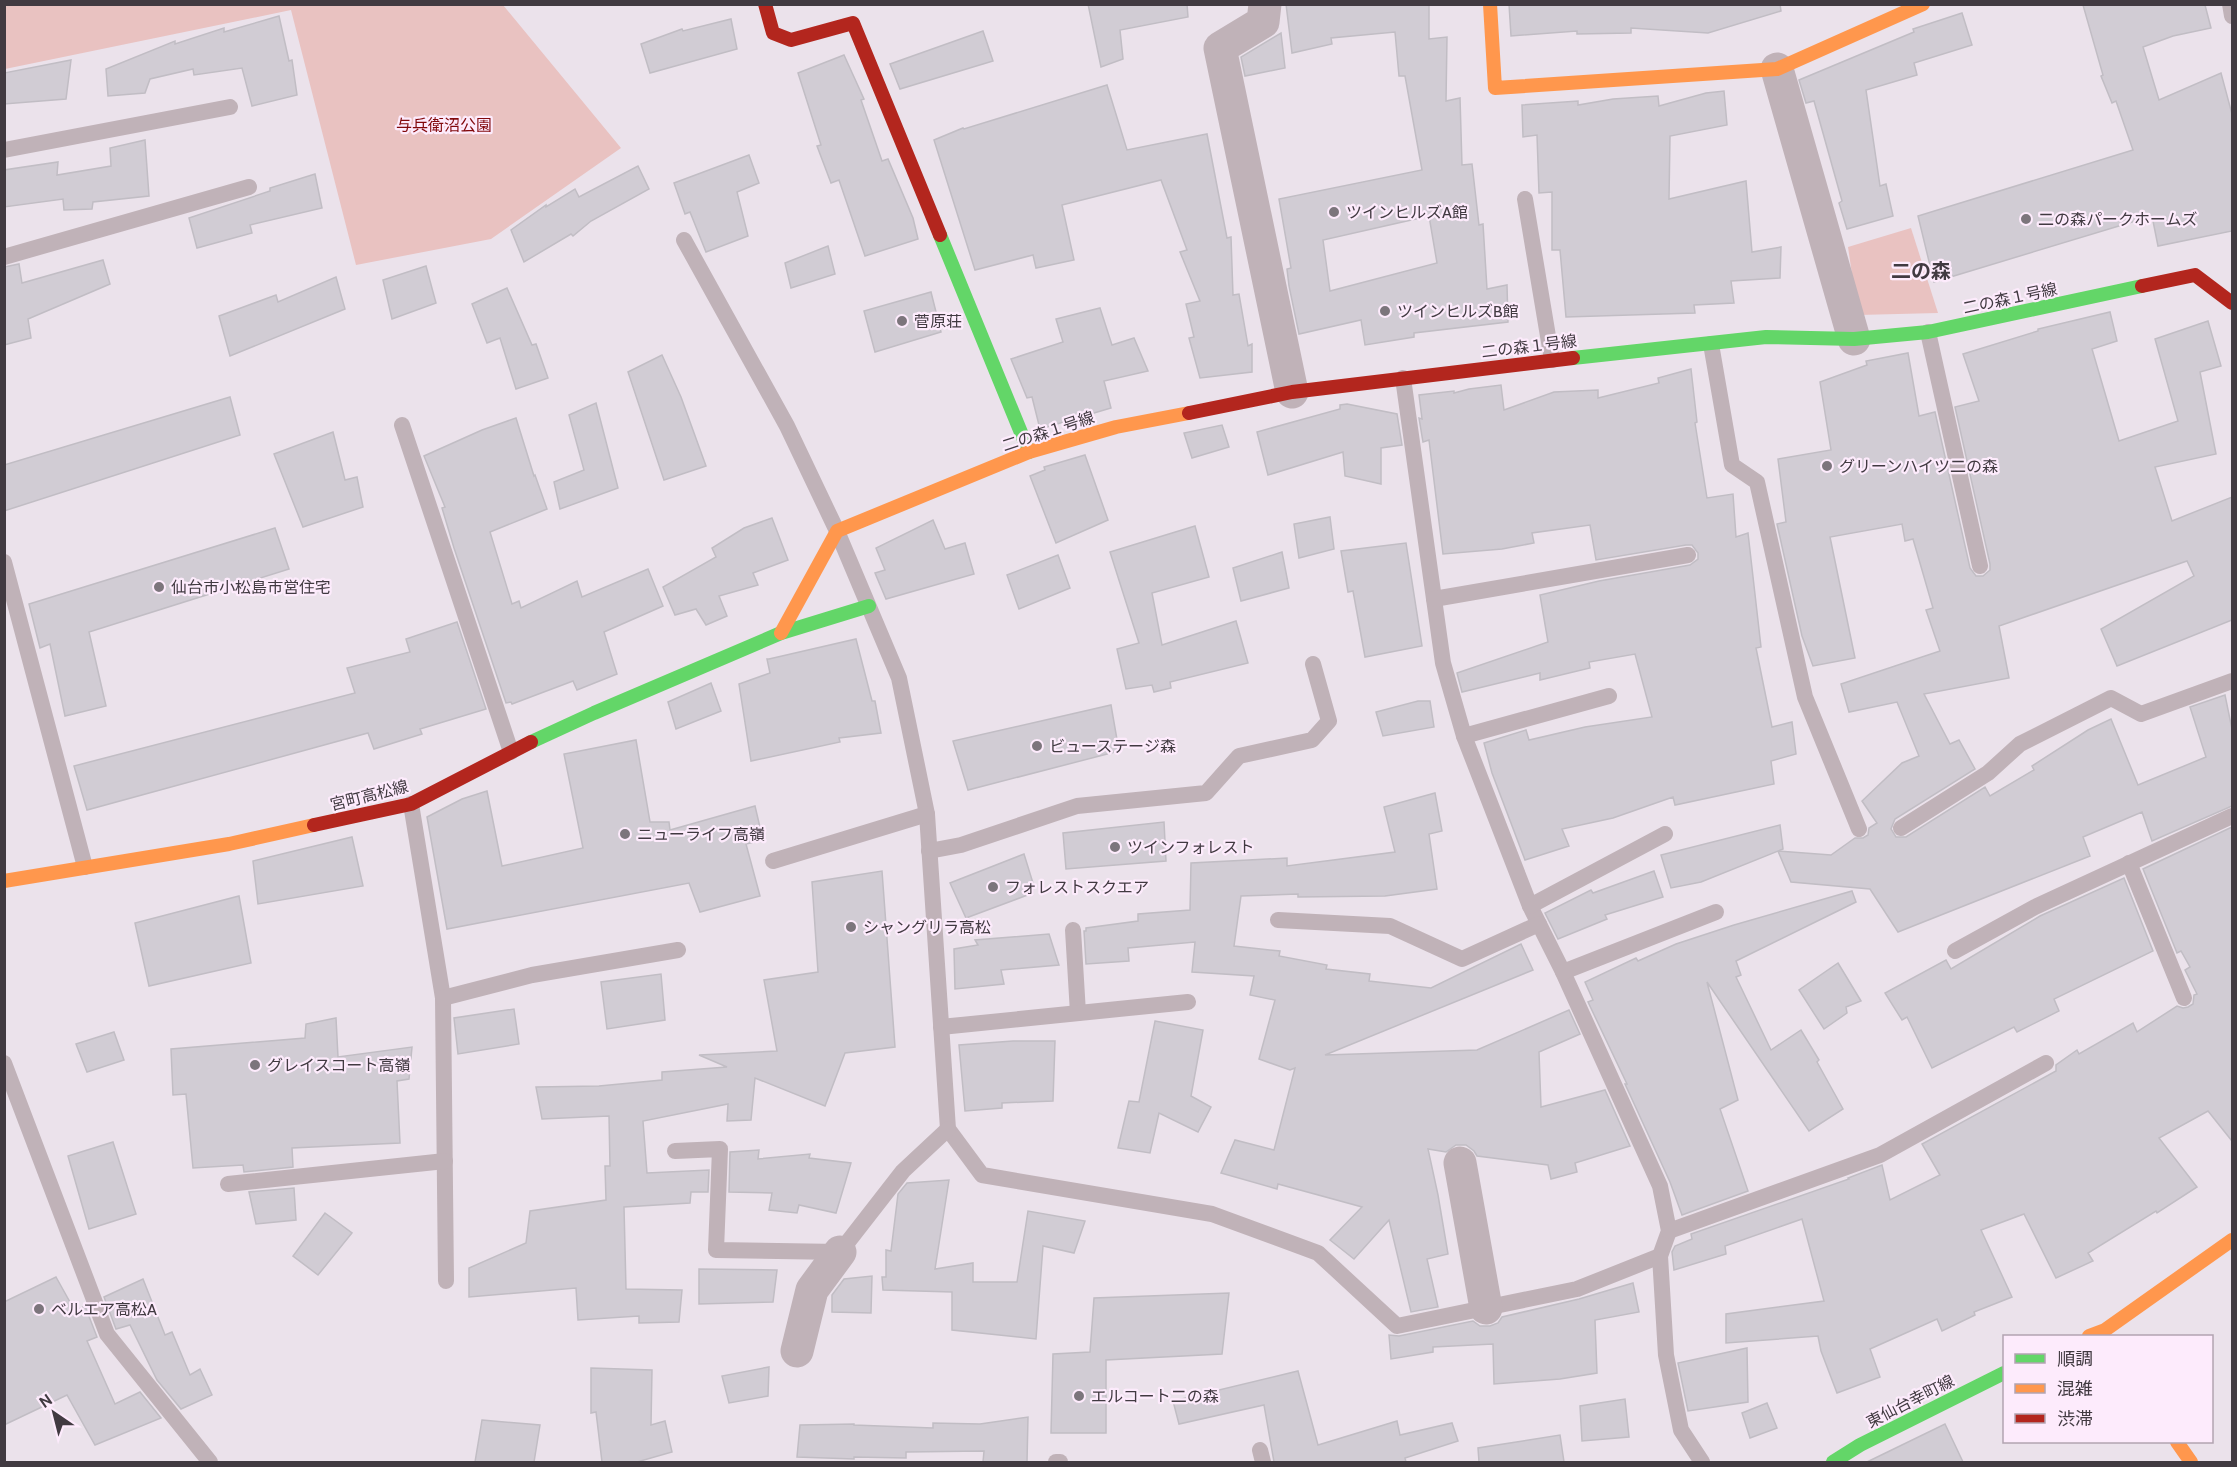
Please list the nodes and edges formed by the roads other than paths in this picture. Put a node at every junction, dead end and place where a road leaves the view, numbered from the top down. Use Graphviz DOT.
graph roads {
  1 [pos="765,4"];
  2 [pos="1265,4"];
  3 [pos="1490,4"];
  4 [pos="1923,4"];
  5 [pos="2230,4"];
  6 [pos="2232,16"];
  7 [pos="1777,69"];
  8 [pos="230,106"];
  9 [pos="4,150"];
  10 [pos="249,187"];
  11 [pos="1525,199"];
  12 [pos="684,240"];
  13 [pos="4,257"];
  14 [pos="2232,303"];
  15 [pos="1928,332"];
  16 [pos="1854,339"];
  17 [pos="1711,344"];
  18 [pos="1552,360"];
  19 [pos="1403,378"];
  20 [pos="1292,392"];
  21 [pos="402,424"];
  22 [pos="1029,452"];
  23 [pos="837,531"];
  24 [pos="1688,555"];
  25 [pos="4,562"];
  26 [pos="1980,566"];
  27 [pos="1434,599"];
  28 [pos="869,606"];
  29 [pos="781,633"];
  30 [pos="1313,664"];
  31 [pos="2232,681"];
  32 [pos="1609,696"];
  33 [pos="1464,736"];
  34 [pos="511,752"];
  35 [pos="411,804"];
  36 [pos="927,814"];
  37 [pos="2232,816"];
  38 [pos="1901,828"];
  39 [pos="1859,830"];
  40 [pos="1665,834"];
  41 [pos="929,851"];
  42 [pos="774,861"];
  43 [pos="2129,863"];
  44 [pos="85,867"];
  45 [pos="4,881"];
  46 [pos="1530,906"];
  47 [pos="1716,912"];
  48 [pos="1278,920"];
  49 [pos="1539,924"];
  50 [pos="1072,930"];
  51 [pos="678,950"];
  52 [pos="1955,951"];
  53 [pos="1563,972"];
  54 [pos="443,998"];
  55 [pos="2184,998"];
  56 [pos="1188,1002"];
  57 [pos="1078,1014"];
  58 [pos="941,1027"];
  59 [pos="4,1063"];
  60 [pos="2046,1063"];
  61 [pos="948,1129"];
  62 [pos="675,1151"];
  63 [pos="445,1161"];
  64 [pos="1460,1163"];
  65 [pos="228,1184"];
  66 [pos="1669,1231"];
  67 [pos="2232,1240"];
  68 [pos="840,1252"];
  69 [pos="1660,1256"];
  70 [pos="446,1281"];
  71 [pos="1486,1308"];
  72 [pos="2107,1333"];
  73 [pos="797,1351"];
  74 [pos="2003,1374"];
  75 [pos="2178,1443"];
  76 [pos="210,1462"];
  77 [pos="1056,1462"];
  78 [pos="1060,1462"];
  79 [pos="1702,1462"];
  80 [pos="1833,1462"];
  81 [pos="2191,1462"];
  1 -- 22 [label="street"];
  2 -- 20 [label="street"];
  3 -- 7 [label="street"];
  4 -- 7 [label="street"];
  5 -- 6 [label="lane"];
  7 -- 16 [label="street"];
  8 -- 9 [label="lane"];
  10 -- 13 [label="lane"];
  11 -- 18 [label="lane"];
  12 -- 23 [label="lane"];
  14 -- 15 [label="street, 二の森１号線"];
  15 -- 16 [label="street, 二の森１号線"];
  15 -- 26 [label="lane"];
  16 -- 17 [label="street, 二の森１号線"];
  17 -- 18 [label="street, 二の森１号線"];
  17 -- 39 [label="lane"];
  18 -- 19 [label="street, 二の森１号線"];
  19 -- 20 [label="street, 二の森１号線"];
  19 -- 27 [label="lane"];
  20 -- 22 [label="street, 二の森１号線"];
  21 -- 34 [label="lane"];
  22 -- 23 [label="street, 二の森１号線"];
  23 -- 28 [label="lane"];
  23 -- 29 [label="street"];
  24 -- 27 [label="lane"];
  25 -- 44 [label="lane"];
  27 -- 33 [label="lane"];
  28 -- 29 [label="street, 宮町高松線"];
  28 -- 36 [label="lane"];
  29 -- 34 [label="street, 宮町高松線"];
  30 -- 41 [label="lane"];
  31 -- 38 [label="lane"];
  32 -- 33 [label="lane"];
  33 -- 46 [label="lane"];
  34 -- 35 [label="street, 宮町高松線"];
  35 -- 44 [label="street, 宮町高松線"];
  35 -- 54 [label="lane"];
  36 -- 41 [label="lane"];
  36 -- 42 [label="lane"];
  37 -- 43 [label="lane"];
  40 -- 46 [label="lane"];
  41 -- 58 [label="lane"];
  43 -- 52 [label="lane"];
  43 -- 55 [label="lane"];
  44 -- 45 [label="street, 宮町高松線"];
  46 -- 49 [label="lane"];
  47 -- 53 [label="lane"];
  48 -- 49 [label="lane"];
  49 -- 53 [label="lane"];
  50 -- 57 [label="lane"];
  51 -- 54 [label="lane"];
  53 -- 66 [label="lane"];
  54 -- 63 [label="lane"];
  56 -- 57 [label="lane"];
  57 -- 58 [label="lane"];
  58 -- 61 [label="lane"];
  59 -- 76 [label="lane"];
  60 -- 66 [label="lane"];
  61 -- 68 [label="lane"];
  61 -- 71 [label="lane"];
  62 -- 68 [label="lane"];
  63 -- 65 [label="lane"];
  63 -- 70 [label="lane"];
  64 -- 71 [label="street"];
  66 -- 69 [label="lane"];
  67 -- 72 [label="street"];
  68 -- 73 [label="street"];
  69 -- 71 [label="lane"];
  69 -- 79 [label="lane"];
  74 -- 80 [label="street, 東仙台幸町線"];
  75 -- 81 [label="street"];
  77 -- 78 [label="lane"];
}
